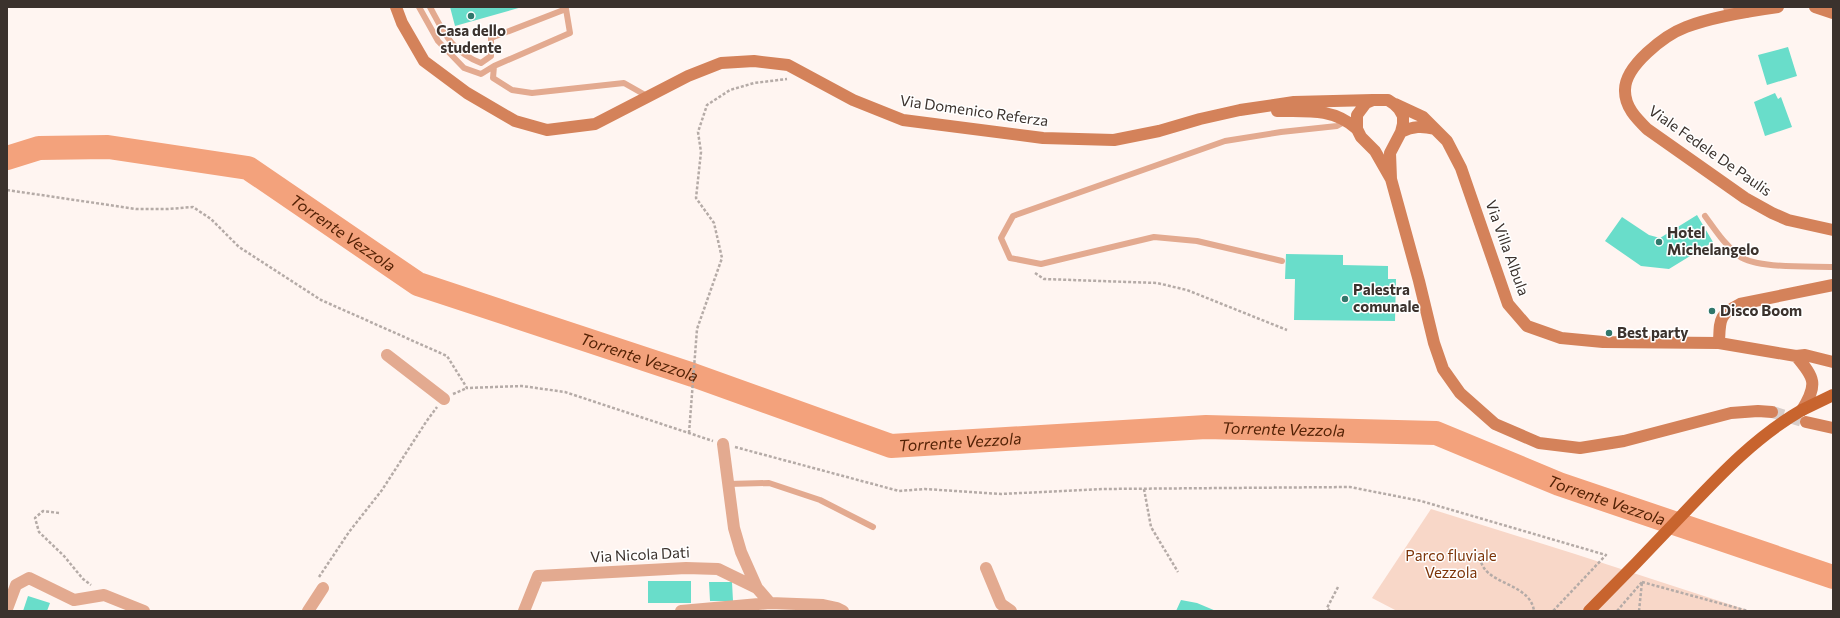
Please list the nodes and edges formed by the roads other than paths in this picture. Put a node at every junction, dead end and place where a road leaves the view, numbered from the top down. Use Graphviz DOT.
graph roads {
  1 [pos="396,7"];
  2 [pos="419,7"];
  3 [pos="430,7"];
  4 [pos="1729,7"];
  5 [pos="1778,7"];
  6 [pos="1815,7"];
  7 [pos="1746,12"];
  8 [pos="1833,12"];
  9 [pos="494,66"];
  10 [pos="649,97"];
  11 [pos="1373,100"];
  12 [pos="1394,104"];
  13 [pos="1240,110"];
  14 [pos="1346,121"];
  15 [pos="1357,129"];
  16 [pos="1435,130"];
  17 [pos="1399,135"];
  18 [pos="1367,142"];
  19 [pos="1391,179"];
  20 [pos="1705,216"];
  21 [pos="1833,230"];
  22 [pos="1282,261"];
  23 [pos="1833,267"];
  24 [pos="1833,285"];
  25 [pos="1718,343"];
  26 [pos="387,355"];
  27 [pos="1796,356"];
  28 [pos="1833,362"];
  29 [pos="1833,395"];
  30 [pos="444,399"];
  31 [pos="1772,412"];
  32 [pos="1804,416"];
  33 [pos="1833,428"];
  34 [pos="723,444"];
  35 [pos="728,484"];
  36 [pos="873,527"];
  37 [pos="986,568"];
  38 [pos="319,585"];
  39 [pos="757,588"];
  40 [pos="770,603"];
  41 [pos="7,609"];
  42 [pos="144,611"];
  43 [pos="308,611"];
  44 [pos="524,611"];
  45 [pos="681,611"];
  46 [pos="844,611"];
  47 [pos="1011,611"];
  48 [pos="1589,611"];
  1 -- 10 [label="street, Via Domenico Referza"];
  2 -- 9 [label="lane"];
  3 -- 9 [label="lane"];
  4 -- 7 [label="street"];
  5 -- 7 [label="street, Viale Fedele De Paulis"];
  6 -- 8 [label="street"];
  7 -- 21 [label="street, Viale Fedele De Paulis"];
  9 -- 10 [label="lane"];
  10 -- 13 [label="street, Via Domenico Referza"];
  11 -- 12 [label="street"];
  11 -- 13 [label="street, Via Domenico Referza"];
  11 -- 15 [label="street"];
  12 -- 16 [label="street, Via Villa Albula"];
  12 -- 17 [label="street"];
  13 -- 14 [label="street, Via Domenico Referza"];
  14 -- 15 [label="street, Via Domenico Referza"];
  14 -- 22 [label="lane"];
  15 -- 18 [label="street"];
  16 -- 17 [label="street"];
  16 -- 25 [label="street, Via Villa Albula"];
  17 -- 18 [label="street"];
  17 -- 19 [label="street"];
  18 -- 19 [label="street"];
  19 -- 31 [label="street"];
  20 -- 23 [label="lane"];
  24 -- 25 [label="street"];
  25 -- 27 [label="street, Via Villa Albula"];
  26 -- 30 [label="street"];
  27 -- 28 [label="street, Via Villa Albula"];
  27 -- 32 [label="street"];
  29 -- 32 [label="main road"];
  32 -- 33 [label="street"];
  32 -- 48 [label="main road, bridge"];
  34 -- 35 [label="street"];
  35 -- 36 [label="lane"];
  35 -- 39 [label="street"];
  37 -- 47 [label="street"];
  38 -- 43 [label="street"];
  39 -- 40 [label="street, Via Nicola Dati"];
  39 -- 44 [label="street, Via Nicola Dati"];
  40 -- 45 [label="street"];
  40 -- 46 [label="street"];
  41 -- 42 [label="street"];
}
